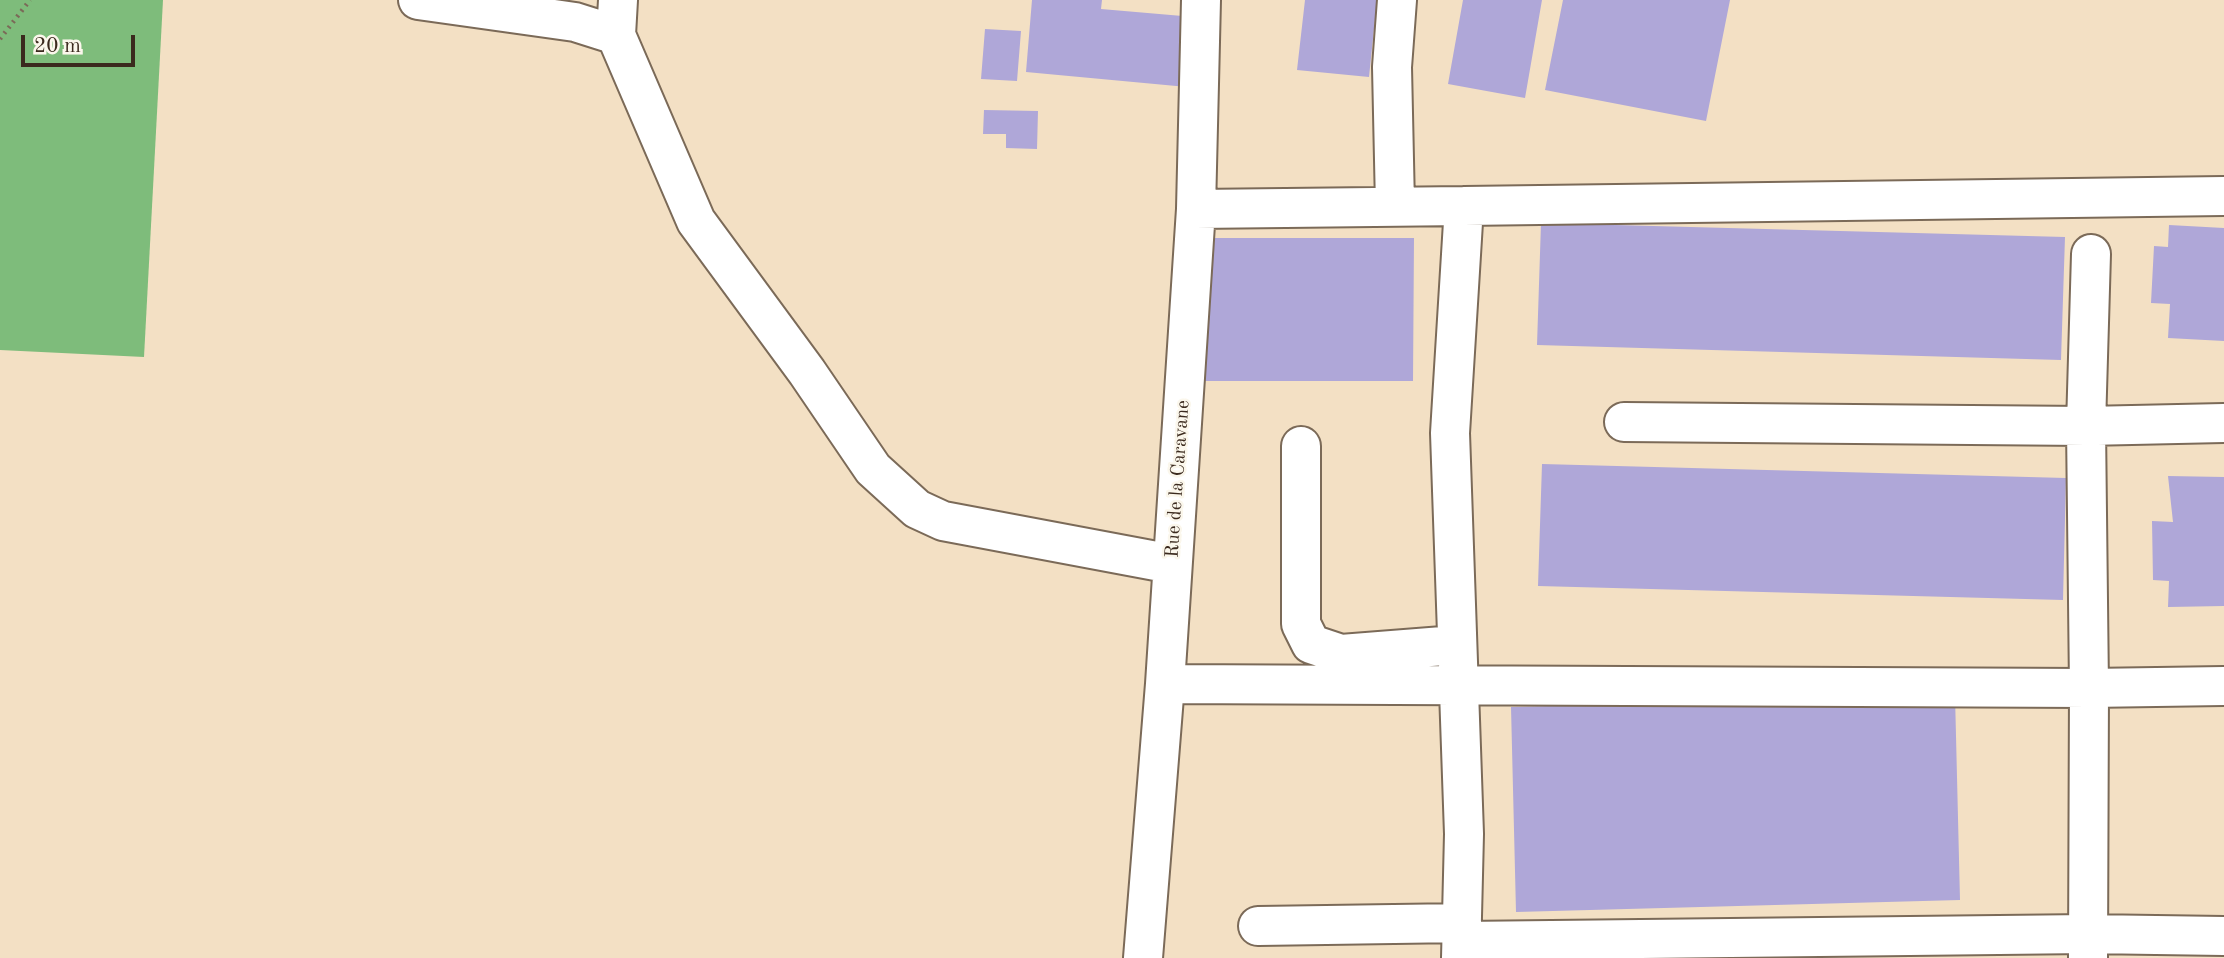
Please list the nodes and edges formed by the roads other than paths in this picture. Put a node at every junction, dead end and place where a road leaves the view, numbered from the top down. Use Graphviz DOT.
graph roads {
  1 [pos="418,0"];
  2 [pos="1201,0"];
  3 [pos="1397,0"];
  4 [pos="617,17"];
  5 [pos="2224,195"];
  6 [pos="1464,205"];
  7 [pos="1395,206"];
  8 [pos="1196,209"];
  9 [pos="2091,254"];
  10 [pos="1624,422"];
  11 [pos="2224,423"];
  12 [pos="2086,426"];
  13 [pos="1301,446"];
  14 [pos="1172,564"];
  15 [pos="1456,645"];
  16 [pos="1165,684"];
  17 [pos="1458,685"];
  18 [pos="2224,686"];
  19 [pos="2089,688"];
  20 [pos="1258,926"];
  21 [pos="2224,936"];
  22 [pos="1462,941"];
  23 [pos="2088,946"];
  24 [pos="1143,958"];
  1 -- 4 [label="street"];
  2 -- 8 [label="street, Rue de la Caravane"];
  3 -- 7 [label="street"];
  4 -- 14 [label="street"];
  5 -- 6 [label="street"];
  6 -- 7 [label="street"];
  6 -- 15 [label="street"];
  7 -- 8 [label="street"];
  8 -- 14 [label="street, Rue de la Caravane"];
  9 -- 12 [label="street"];
  10 -- 12 [label="street"];
  11 -- 12 [label="street"];
  12 -- 19 [label="street"];
  13 -- 15 [label="street"];
  14 -- 16 [label="street, Rue de la Caravane"];
  15 -- 17 [label="street"];
  16 -- 17 [label="street"];
  16 -- 24 [label="street, Rue de la Caravane"];
  17 -- 19 [label="street"];
  17 -- 22 [label="street"];
  18 -- 19 [label="street"];
  19 -- 23 [label="street"];
  20 -- 22 [label="street"];
  21 -- 23 [label="street"];
  22 -- 23 [label="street"];
}
